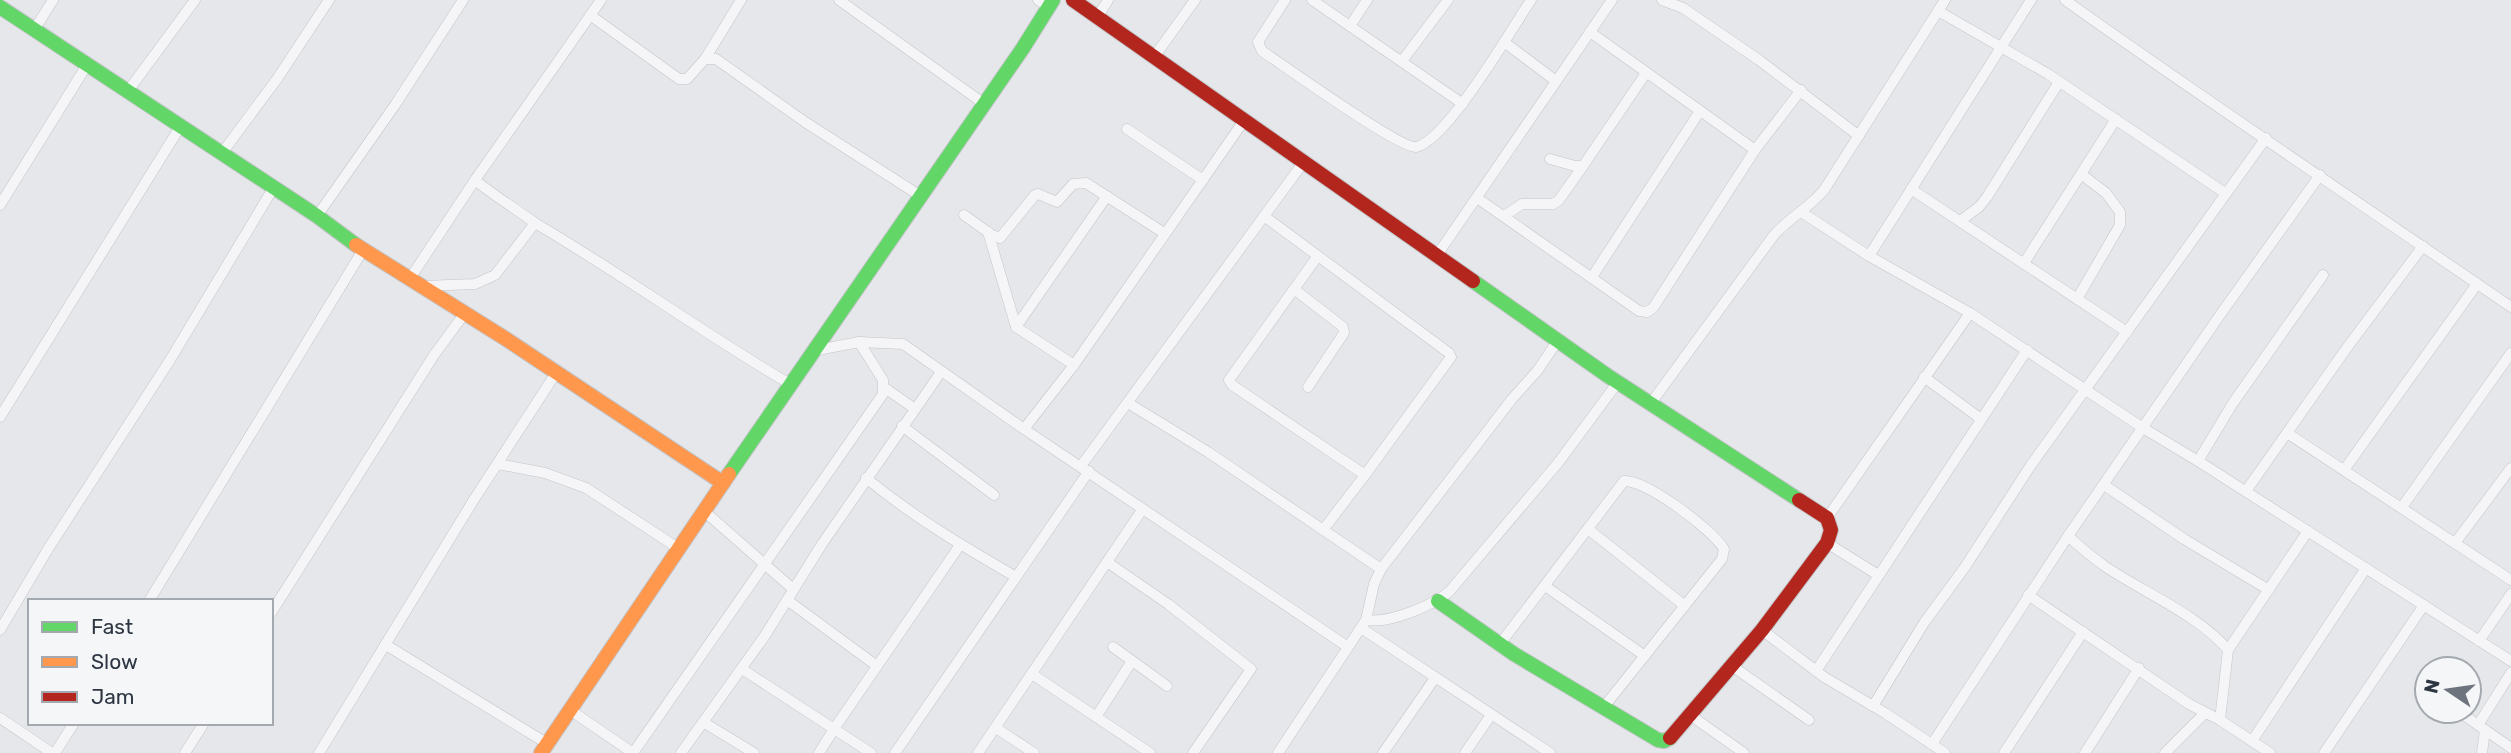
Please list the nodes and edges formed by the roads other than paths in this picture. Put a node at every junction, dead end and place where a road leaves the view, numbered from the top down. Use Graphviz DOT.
graph roads {
  1 [pos="53,0"];
  2 [pos="195,0"];
  3 [pos="329,0"];
  4 [pos="463,0"];
  5 [pos="601,0"];
  6 [pos="741,0"];
  7 [pos="839,0"];
  8 [pos="1073,0"];
  9 [pos="1108,0"];
  10 [pos="1195,0"];
  11 [pos="1285,0"];
  12 [pos="1312,0"];
  13 [pos="1367,0"];
  14 [pos="1448,0"];
  15 [pos="1531,0"];
  16 [pos="1612,0"];
  17 [pos="1662,0"];
  18 [pos="1945,0"];
  19 [pos="2031,0"];
  20 [pos="2065,0"];
  21 [pos="1046,2"];
  22 [pos="0,6"];
  23 [pos="1938,11"];
  24 [pos="590,15"];
  25 [pos="1098,16"];
  26 [pos="1350,26"];
  27 [pos="34,30"];
  28 [pos="1590,32"];
  29 [pos="1504,42"];
  30 [pos="2001,47"];
  31 [pos="1154,57"];
  32 [pos="705,58"];
  33 [pos="1402,61"];
  34 [pos="87,65"];
  35 [pos="1646,73"];
  36 [pos="1556,82"];
  37 [pos="2059,82"];
  38 [pos="1801,90"];
  39 [pos="128,91"];
  40 [pos="983,103"];
  41 [pos="1463,104"];
  42 [pos="1700,111"];
  43 [pos="2116,119"];
  44 [pos="1243,122"];
  45 [pos="180,127"];
  46 [pos="1127,129"];
  47 [pos="1859,136"];
  48 [pos="2266,138"];
  49 [pos="1755,150"];
  50 [pos="222,153"];
  51 [pos="1550,159"];
  52 [pos="1303,163"];
  53 [pos="1583,166"];
  54 [pos="2081,174"];
  55 [pos="2320,175"];
  56 [pos="475,180"];
  57 [pos="1203,180"];
  58 [pos="274,187"];
  59 [pos="1911,189"];
  60 [pos="2225,193"];
  61 [pos="919,195"];
  62 [pos="1107,196"];
  63 [pos="1477,198"];
  64 [pos="0,205"];
  65 [pos="1801,212"];
  66 [pos="964,215"];
  67 [pos="317,216"];
  68 [pos="1264,216"];
  69 [pos="1504,216"];
  70 [pos="1960,221"];
  71 [pos="535,223"];
  72 [pos="988,232"];
  73 [pos="1164,233"];
  74 [pos="2423,246"];
  75 [pos="363,250"];
  76 [pos="1437,255"];
  77 [pos="1869,256"];
  78 [pos="1317,257"];
  79 [pos="2024,263"];
  80 [pos="2323,275"];
  81 [pos="1592,277"];
  82 [pos="414,283"];
  83 [pos="2477,284"];
  84 [pos="1294,289"];
  85 [pos="2077,299"];
  86 [pos="2511,307"];
  87 [pos="465,313"];
  88 [pos="1970,313"];
  89 [pos="1016,327"];
  90 [pos="2127,332"];
  91 [pos="1558,340"];
  92 [pos="859,342"];
  93 [pos="2027,350"];
  94 [pos="813,351"];
  95 [pos="2511,353"];
  96 [pos="1074,365"];
  97 [pos="941,372"];
  98 [pos="556,373"];
  99 [pos="1924,377"];
  100 [pos="1618,382"];
  101 [pos="790,384"];
  102 [pos="1308,387"];
  103 [pos="885,388"];
  104 [pos="2085,389"];
  105 [pos="1128,403"];
  106 [pos="1651,403"];
  107 [pos="915,409"];
  108 [pos="0,417"];
  109 [pos="1981,419"];
  110 [pos="902,426"];
  111 [pos="2143,428"];
  112 [pos="1024,429"];
  113 [pos="2287,433"];
  114 [pos="2199,461"];
  115 [pos="498,464"];
  116 [pos="2511,468"];
  117 [pos="1085,469"];
  118 [pos="2344,470"];
  119 [pos="1365,475"];
  120 [pos="866,478"];
  121 [pos="723,483"];
  122 [pos="2104,485"];
  123 [pos="2246,491"];
  124 [pos="994,495"];
  125 [pos="2402,507"];
  126 [pos="1142,510"];
  127 [pos="704,511"];
  128 [pos="1827,518"];
  129 [pos="1588,529"];
  130 [pos="1323,530"];
  131 [pos="2308,531"];
  132 [pos="2068,536"];
  133 [pos="1827,542"];
  134 [pos="2455,543"];
  135 [pos="960,544"];
  136 [pos="678,548"];
  137 [pos="1107,562"];
  138 [pos="766,563"];
  139 [pos="2366,568"];
  140 [pos="1381,569"];
  141 [pos="1878,575"];
  142 [pos="1016,577"];
  143 [pos="2511,580"];
  144 [pos="1545,586"];
  145 [pos="793,589"];
  146 [pos="2269,590"];
  147 [pos="2028,595"];
  148 [pos="2510,597"];
  149 [pos="150,599"];
  150 [pos="787,600"];
  151 [pos="1438,601"];
  152 [pos="1685,606"];
  153 [pos="2424,606"];
  154 [pos="273,610"];
  155 [pos="1363,624"];
  156 [pos="0,630"];
  157 [pos="1762,630"];
  158 [pos="2083,632"];
  159 [pos="2479,641"];
  160 [pos="1500,644"];
  161 [pos="386,645"];
  162 [pos="1348,646"];
  163 [pos="1113,647"];
  164 [pos="2228,650"];
  165 [pos="1645,656"];
  166 [pos="1132,661"];
  167 [pos="2511,661"];
  168 [pos="877,666"];
  169 [pos="1732,666"];
  170 [pos="2139,668"];
  171 [pos="742,669"];
  172 [pos="1816,671"];
  173 [pos="2511,673"];
  174 [pos="1032,674"];
  175 [pos="1435,678"];
  176 [pos="1167,686"];
  177 [pos="1873,706"];
  178 [pos="1603,708"];
  179 [pos="570,710"];
  180 [pos="2205,713"];
  181 [pos="1491,715"];
  182 [pos="1690,715"];
  183 [pos="1096,717"];
  184 [pos="0,718"];
  185 [pos="1809,720"];
  186 [pos="2220,720"];
  187 [pos="703,722"];
  188 [pos="73,725"];
  189 [pos="203,725"];
  190 [pos="2478,725"];
  191 [pos="2481,727"];
  192 [pos="996,728"];
  193 [pos="834,729"];
  194 [pos="2252,741"];
  195 [pos="1932,744"];
  196 [pos="544,748"];
  197 [pos="2511,748"];
  198 [pos="54,753"];
  199 [pos="185,753"];
  200 [pos="319,753"];
  201 [pos="633,753"];
  202 [pos="681,753"];
  203 [pos="754,753"];
  204 [pos="819,753"];
  205 [pos="871,753"];
  206 [pos="895,753"];
  207 [pos="978,753"];
  208 [pos="1034,753"];
  209 [pos="1150,753"];
  210 [pos="1193,753"];
  211 [pos="1278,753"];
  212 [pos="1383,753"];
  213 [pos="1465,753"];
  214 [pos="1550,753"];
  215 [pos="1744,753"];
  216 [pos="1945,753"];
  217 [pos="2004,753"];
  218 [pos="2085,753"];
  219 [pos="2165,753"];
  220 [pos="2270,753"];
  221 [pos="2324,753"];
  222 [pos="2482,753"];
  1 -- 27 [label="street"];
  2 -- 39 [label="street"];
  3 -- 50 [label="street"];
  4 -- 67 [label="street"];
  5 -- 24 [label="street"];
  6 -- 32 [label="street"];
  7 -- 40 [label="street"];
  8 -- 25 [label="street"];
  9 -- 25 [label="street"];
  10 -- 31 [label="street"];
  11 -- 41 [label="street"];
  12 -- 26 [label="street"];
  13 -- 26 [label="street"];
  14 -- 33 [label="street"];
  15 -- 29 [label="street"];
  16 -- 28 [label="street"];
  17 -- 38 [label="street"];
  18 -- 23 [label="street"];
  19 -- 30 [label="street"];
  20 -- 48 [label="street"];
  21 -- 40 [label="street"];
  22 -- 27 [label="street"];
  23 -- 30 [label="street"];
  23 -- 47 [label="street"];
  24 -- 32 [label="street"];
  24 -- 56 [label="street"];
  25 -- 31 [label="street"];
  26 -- 33 [label="street"];
  27 -- 34 [label="street"];
  28 -- 35 [label="street"];
  28 -- 36 [label="street"];
  29 -- 36 [label="street"];
  29 -- 41 [label="street"];
  30 -- 37 [label="street"];
  30 -- 59 [label="street"];
  31 -- 44 [label="street"];
  32 -- 61 [label="street"];
  33 -- 41 [label="street"];
  34 -- 39 [label="street"];
  34 -- 64 [label="street"];
  35 -- 42 [label="street"];
  35 -- 53 [label="street"];
  36 -- 63 [label="street"];
  37 -- 43 [label="street"];
  37 -- 70 [label="street"];
  38 -- 47 [label="street"];
  38 -- 49 [label="street"];
  39 -- 45 [label="street"];
  40 -- 61 [label="street"];
  42 -- 49 [label="street"];
  42 -- 81 [label="street"];
  43 -- 54 [label="street"];
  43 -- 60 [label="street"];
  44 -- 52 [label="street"];
  44 -- 57 [label="street"];
  45 -- 50 [label="street"];
  45 -- 108 [label="street"];
  46 -- 57 [label="street"];
  47 -- 65 [label="street"];
  48 -- 55 [label="street"];
  48 -- 60 [label="street"];
  49 -- 81 [label="street"];
  50 -- 58 [label="street"];
  51 -- 53 [label="street"];
  52 -- 68 [label="street"];
  52 -- 76 [label="street"];
  53 -- 69 [label="street"];
  54 -- 79 [label="street"];
  54 -- 85 [label="street"];
  55 -- 74 [label="street"];
  55 -- 111 [label="street"];
  56 -- 71 [label="street"];
  56 -- 82 [label="street"];
  57 -- 73 [label="street"];
  58 -- 67 [label="street"];
  58 -- 156 [label="street"];
  59 -- 70 [label="street"];
  59 -- 77 [label="street"];
  60 -- 90 [label="street"];
  61 -- 94 [label="street"];
  62 -- 72 [label="street"];
  62 -- 73 [label="street"];
  62 -- 89 [label="street"];
  63 -- 69 [label="street"];
  63 -- 76 [label="street"];
  65 -- 77 [label="street"];
  65 -- 106 [label="street"];
  66 -- 72 [label="street"];
  67 -- 75 [label="street"];
  68 -- 78 [label="street"];
  68 -- 105 [label="street"];
  69 -- 81 [label="street"];
  70 -- 79 [label="street"];
  71 -- 82 [label="street"];
  71 -- 101 [label="street"];
  72 -- 89 [label="street"];
  73 -- 96 [label="street"];
  74 -- 83 [label="street"];
  74 -- 113 [label="street"];
  75 -- 82 [label="street"];
  75 -- 149 [label="street"];
  76 -- 91 [label="street"];
  77 -- 88 [label="street"];
  78 -- 84 [label="street"];
  78 -- 119 [label="street"];
  79 -- 85 [label="street"];
  80 -- 114 [label="street"];
  82 -- 87 [label="street"];
  83 -- 86 [label="street"];
  83 -- 118 [label="street"];
  84 -- 102 [label="street"];
  84 -- 119 [label="street"];
  85 -- 90 [label="street"];
  87 -- 98 [label="street"];
  87 -- 154 [label="street"];
  88 -- 93 [label="street"];
  88 -- 99 [label="street"];
  89 -- 96 [label="street"];
  90 -- 104 [label="street"];
  91 -- 100 [label="street"];
  91 -- 140 [label="street"];
  92 -- 94 [label="street"];
  92 -- 97 [label="street"];
  92 -- 103 [label="street"];
  93 -- 104 [label="street"];
  93 -- 109 [label="street"];
  94 -- 101 [label="street"];
  95 -- 125 [label="street"];
  96 -- 112 [label="street"];
  97 -- 107 [label="street"];
  97 -- 112 [label="street"];
  98 -- 115 [label="street"];
  98 -- 121 [label="street"];
  99 -- 109 [label="street"];
  99 -- 128 [label="street"];
  100 -- 106 [label="street"];
  100 -- 151 [label="street"];
  101 -- 121 [label="street"];
  103 -- 107 [label="street"];
  103 -- 138 [label="street"];
  104 -- 111 [label="street"];
  104 -- 177 [label="street"];
  105 -- 117 [label="street"];
  105 -- 130 [label="street"];
  106 -- 128 [label="street"];
  107 -- 110 [label="street"];
  109 -- 141 [label="street"];
  110 -- 120 [label="street"];
  110 -- 124 [label="street"];
  111 -- 114 [label="street"];
  111 -- 122 [label="street"];
  112 -- 117 [label="street"];
  113 -- 118 [label="street"];
  113 -- 123 [label="street"];
  114 -- 123 [label="street"];
  115 -- 136 [label="street"];
  115 -- 161 [label="street"];
  116 -- 134 [label="street"];
  117 -- 126 [label="street"];
  117 -- 142 [label="street"];
  118 -- 125 [label="street"];
  119 -- 130 [label="street"];
  120 -- 135 [label="street"];
  120 -- 145 [label="street"];
  121 -- 127 [label="street"];
  122 -- 132 [label="street"];
  122 -- 146 [label="street"];
  123 -- 131 [label="street"];
  125 -- 134 [label="street"];
  126 -- 137 [label="street"];
  126 -- 162 [label="street"];
  127 -- 136 [label="street"];
  127 -- 138 [label="street"];
  128 -- 133 [label="street"];
  129 -- 144 [label="street"];
  129 -- 152 [label="street"];
  129 -- 152 [label="street"];
  130 -- 140 [label="street"];
  131 -- 139 [label="street"];
  131 -- 146 [label="street"];
  132 -- 147 [label="street"];
  132 -- 164 [label="street"];
  133 -- 141 [label="street"];
  133 -- 157 [label="street"];
  134 -- 143 [label="street"];
  135 -- 142 [label="street"];
  135 -- 168 [label="street"];
  136 -- 179 [label="street"];
  137 -- 174 [label="street"];
  137 -- 210 [label="street"];
  138 -- 145 [label="street"];
  138 -- 201 [label="street"];
  139 -- 153 [label="street"];
  139 -- 194 [label="street"];
  140 -- 155 [label="street"];
  141 -- 172 [label="street"];
  142 -- 206 [label="street"];
  144 -- 160 [label="street"];
  144 -- 165 [label="street"];
  145 -- 150 [label="street"];
  146 -- 164 [label="street"];
  147 -- 158 [label="street"];
  147 -- 195 [label="street"];
  148 -- 159 [label="street"];
  150 -- 168 [label="street"];
  150 -- 171 [label="street"];
  151 -- 155 [label="street"];
  151 -- 160 [label="street"];
  152 -- 165 [label="street"];
  153 -- 159 [label="street"];
  153 -- 221 [label="street"];
  155 -- 162 [label="street"];
  155 -- 175 [label="street"];
  157 -- 169 [label="street"];
  157 -- 172 [label="street"];
  158 -- 170 [label="street"];
  158 -- 217 [label="street"];
  159 -- 167 [label="street"];
  160 -- 178 [label="street"];
  161 -- 196 [label="street"];
  161 -- 200 [label="street"];
  162 -- 211 [label="street"];
  163 -- 166 [label="street"];
  164 -- 186 [label="street"];
  165 -- 178 [label="street"];
  166 -- 176 [label="street"];
  166 -- 183 [label="street"];
  168 -- 193 [label="street"];
  169 -- 182 [label="street"];
  169 -- 185 [label="street"];
  170 -- 180 [label="street"];
  170 -- 218 [label="street"];
  171 -- 187 [label="street"];
  171 -- 193 [label="street"];
  172 -- 177 [label="street"];
  173 -- 191 [label="street"];
  174 -- 183 [label="street"];
  174 -- 192 [label="street"];
  175 -- 181 [label="street"];
  175 -- 212 [label="street"];
  177 -- 195 [label="street"];
  178 -- 182 [label="street"];
  179 -- 196 [label="street"];
  179 -- 201 [label="street"];
  180 -- 186 [label="street"];
  180 -- 219 [label="street"];
  181 -- 213 [label="street"];
  181 -- 214 [label="street"];
  182 -- 215 [label="street"];
  183 -- 209 [label="street"];
  184 -- 198 [label="street"];
  186 -- 194 [label="street"];
  187 -- 202 [label="street"];
  187 -- 203 [label="street"];
  188 -- 198 [label="street"];
  189 -- 199 [label="street"];
  190 -- 191 [label="street"];
  191 -- 197 [label="street"];
  191 -- 222 [label="street"];
  192 -- 207 [label="street"];
  192 -- 208 [label="street"];
  193 -- 204 [label="street"];
  193 -- 205 [label="street"];
  194 -- 220 [label="street"];
  195 -- 216 [label="street"];
}
